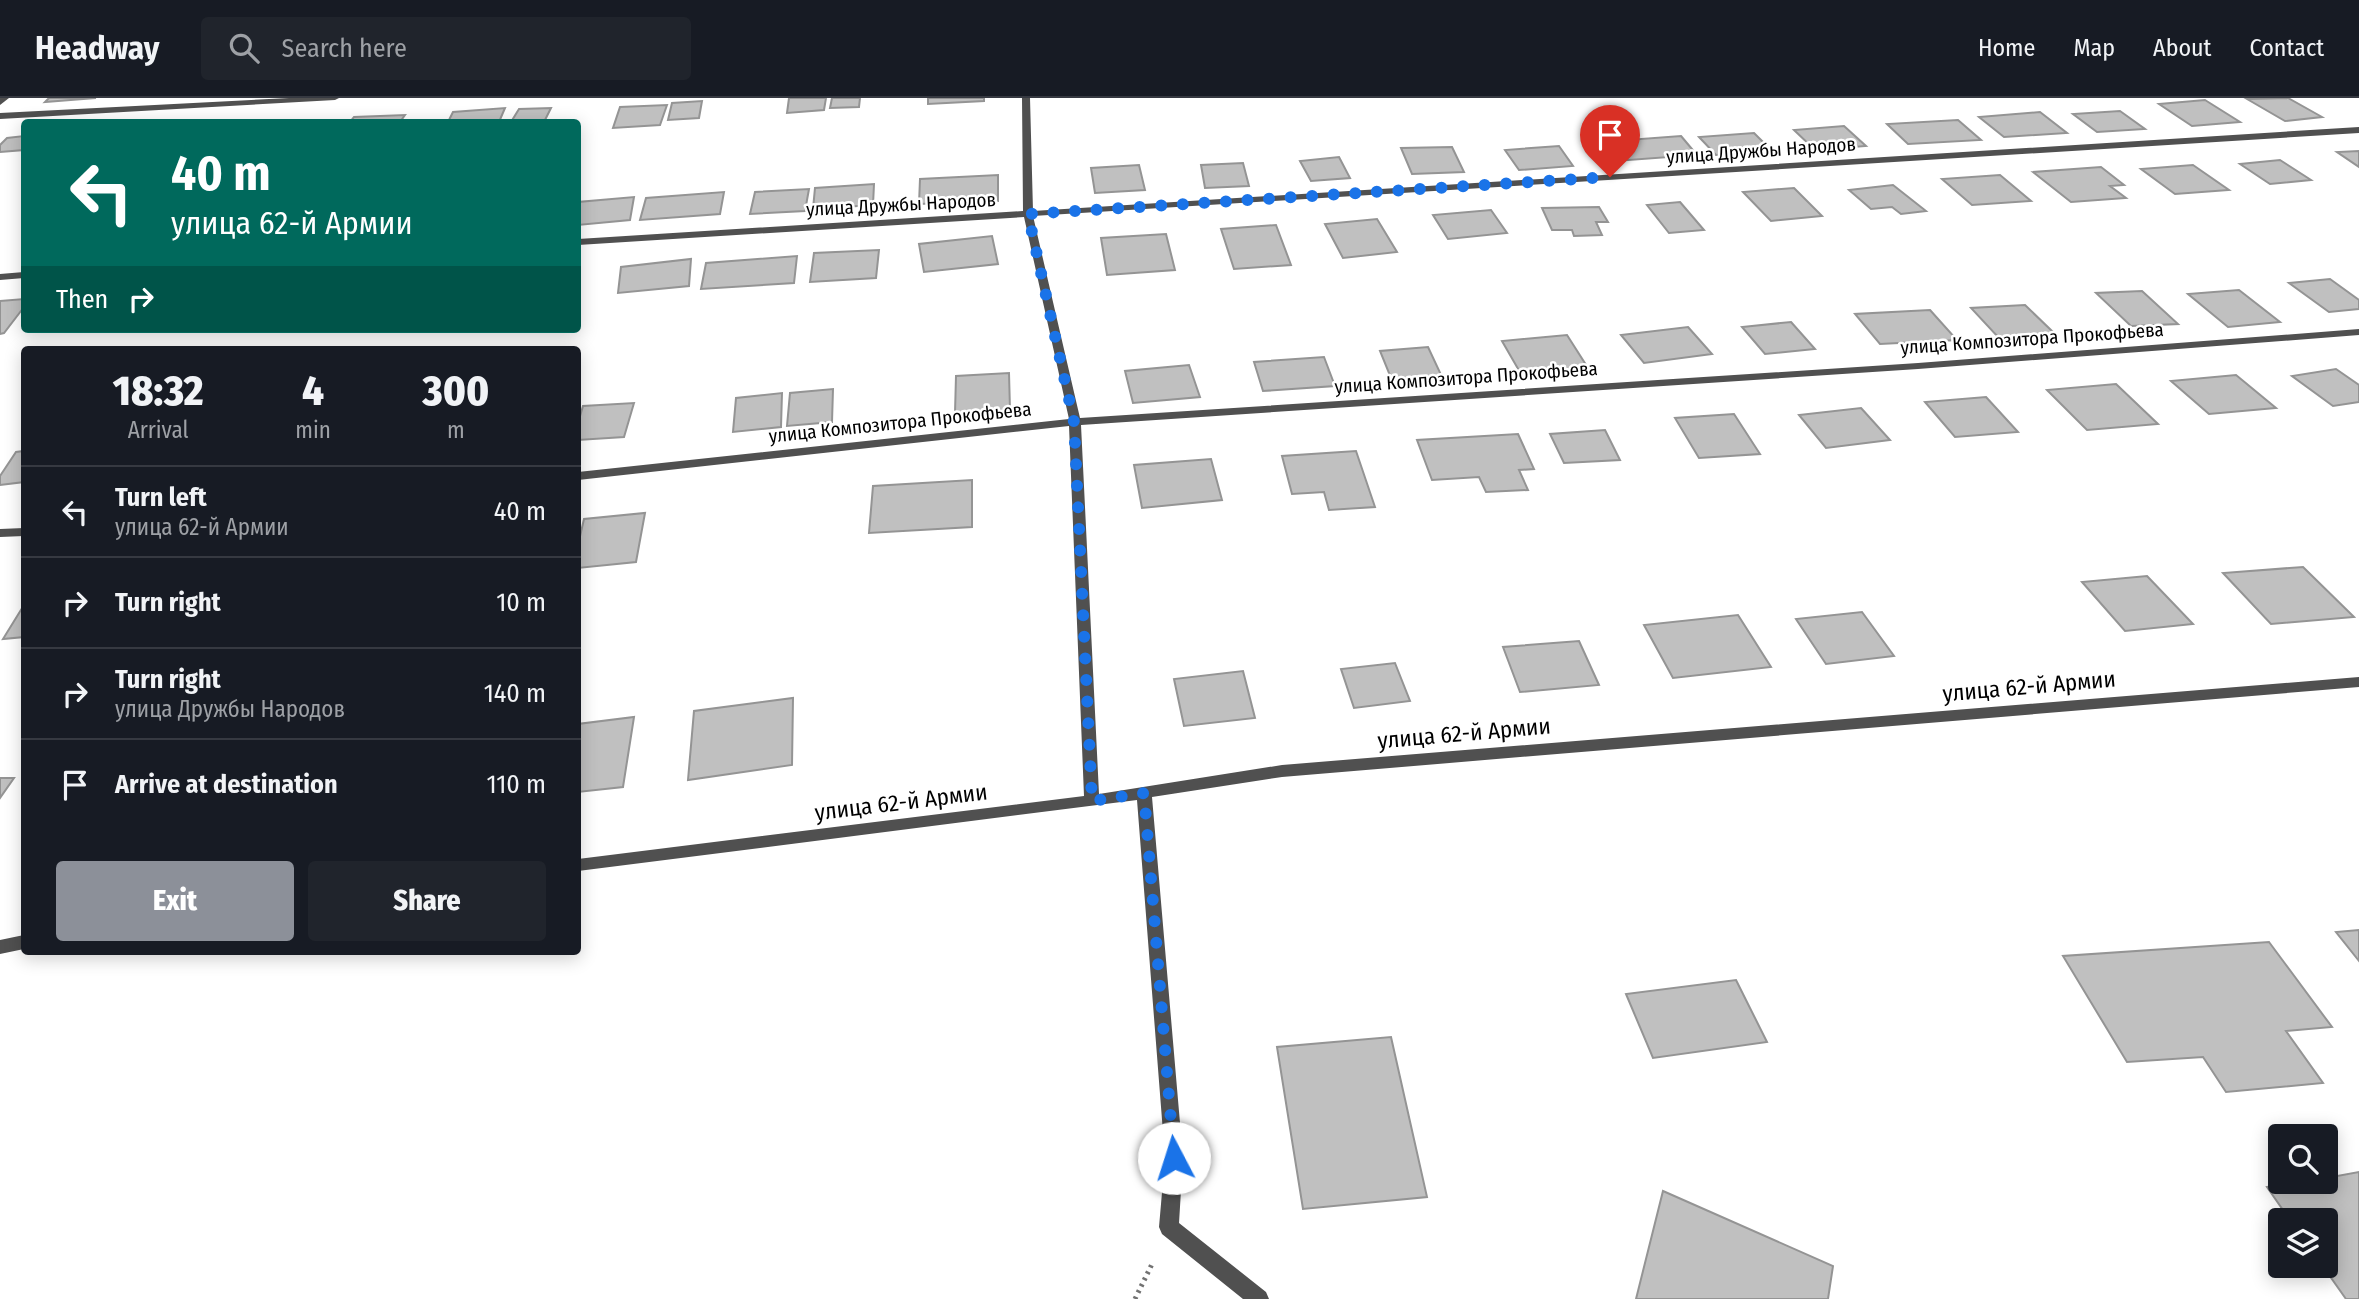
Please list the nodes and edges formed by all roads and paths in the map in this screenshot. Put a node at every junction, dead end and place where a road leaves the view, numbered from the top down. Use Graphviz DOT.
graph roads {
  1 [pos="5,98"];
  2 [pos="335,98"];
  3 [pos="1026,98"];
  4 [pos="0,103"];
  5 [pos="0,116"];
  6 [pos="2359,130"];
  7 [pos="1028,214"];
  8 [pos="581,242"];
  9 [pos="21,275"];
  10 [pos="0,276"];
  11 [pos="2359,332"];
  12 [pos="1074,422"];
  13 [pos="581,476"];
  14 [pos="21,532"];
  15 [pos="0,534"];
  16 [pos="2359,682"];
  17 [pos="1144,793"];
  18 [pos="1092,801"];
  19 [pos="581,865"];
  20 [pos="21,943"];
  21 [pos="0,947"];
  22 [pos="1259,1299"];
  1 -- 4 [label="street"];
  2 -- 5 [label="street"];
  3 -- 7 [label="street"];
  6 -- 7 [label="street, улица Дружбы Народов"];
  7 -- 8 [label="street, улица Дружбы Народов"];
  7 -- 12 [label="street"];
  9 -- 10 [label="street"];
  11 -- 12 [label="street, улица Композитора Прокофьева"];
  12 -- 13 [label="street, улица Композитора Прокофьева"];
  12 -- 18 [label="street"];
  14 -- 15 [label="street"];
  16 -- 17 [label="street, улица 62-й Армии"];
  17 -- 18 [label="street, улица 62-й Армии"];
  17 -- 22 [label="street"];
  18 -- 19 [label="street, улица 62-й Армии"];
  20 -- 21 [label="street"];
}
